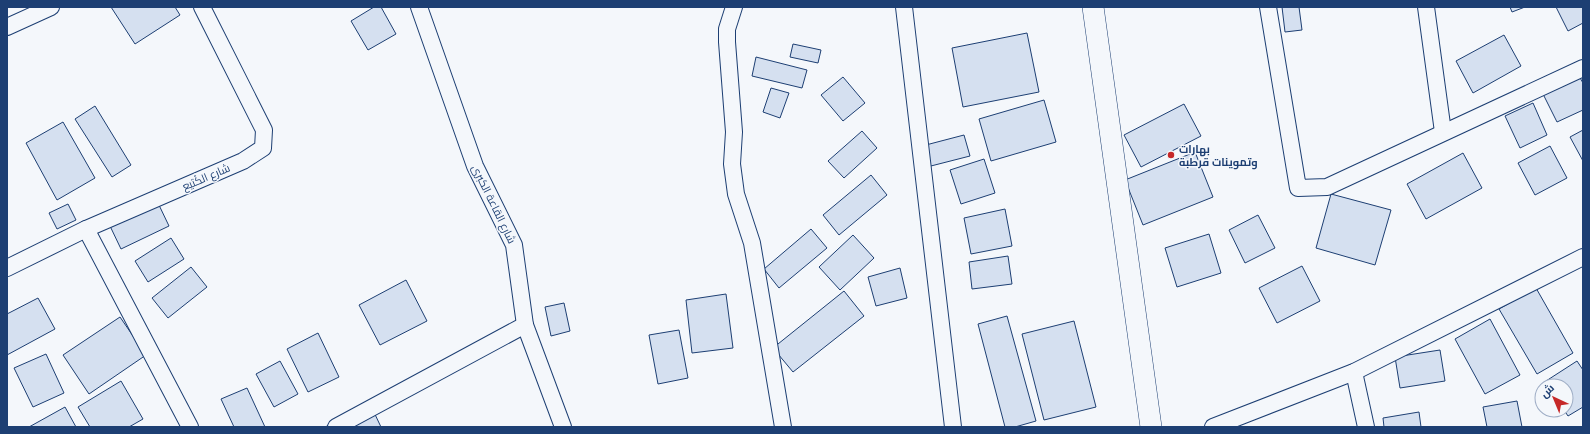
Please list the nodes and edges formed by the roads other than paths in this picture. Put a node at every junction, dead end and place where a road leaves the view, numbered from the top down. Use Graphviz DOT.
graph roads {
  1 [pos="51,7"];
  2 [pos="202,7"];
  3 [pos="419,7"];
  4 [pos="734,7"];
  5 [pos="904,7"];
  6 [pos="1094,7"];
  7 [pos="1268,7"];
  8 [pos="1426,7"];
  9 [pos="7,27"];
  10 [pos="1583,68"];
  11 [pos="1443,132"];
  12 [pos="86,229"];
  13 [pos="1583,257"];
  14 [pos="7,268"];
  15 [pos="525,325"];
  16 [pos="1354,372"];
  17 [pos="190,427"];
  18 [pos="336,427"];
  19 [pos="563,427"];
  20 [pos="783,427"];
  21 [pos="953,427"];
  22 [pos="1152,427"];
  23 [pos="1213,427"];
  24 [pos="1366,427"];
  1 -- 9 [label="street"];
  2 -- 12 [label="street, شارع الكُتيع"];
  3 -- 15 [label="street, شارع القاعة الكبرى"];
  4 -- 20 [label="street"];
  5 -- 21 [label="street"];
  6 -- 22 [label="street"];
  7 -- 11 [label="street"];
  8 -- 11 [label="street"];
  10 -- 11 [label="street"];
  12 -- 14 [label="street, شارع الكُتيع"];
  12 -- 17 [label="street"];
  13 -- 16 [label="street"];
  15 -- 18 [label="street"];
  15 -- 19 [label="street, شارع القاعة الكبرى"];
  16 -- 23 [label="street"];
  16 -- 24 [label="street"];
}
